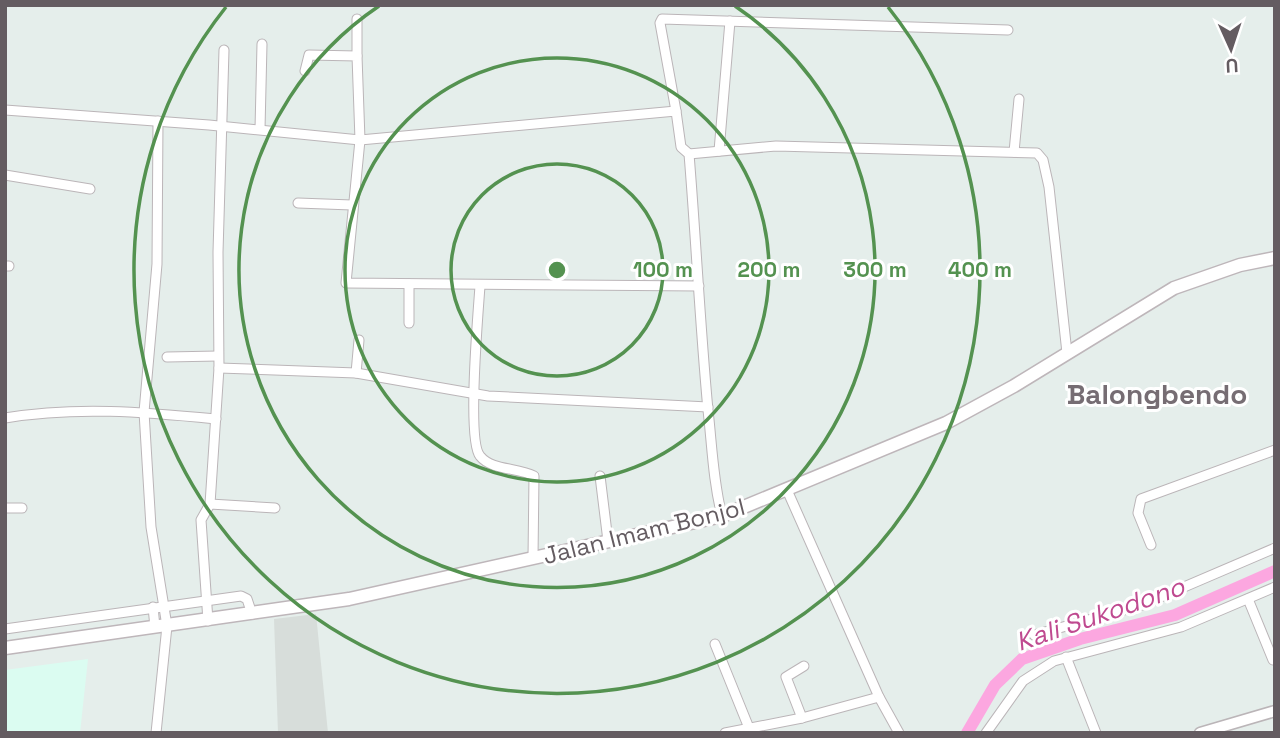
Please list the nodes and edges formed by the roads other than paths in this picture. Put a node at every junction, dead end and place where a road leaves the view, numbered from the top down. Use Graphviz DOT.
graph roads {
  1 [pos="357,19"];
  2 [pos="730,21"];
  3 [pos="1009,30"];
  4 [pos="262,44"];
  5 [pos="224,50"];
  6 [pos="357,56"];
  7 [pos="305,71"];
  8 [pos="1019,99"];
  9 [pos="5,110"];
  10 [pos="676,111"];
  11 [pos="158,121"];
  12 [pos="223,126"];
  13 [pos="260,129"];
  14 [pos="360,140"];
  15 [pos="719,151"];
  16 [pos="1014,152"];
  17 [pos="689,154"];
  18 [pos="5,175"];
  19 [pos="90,189"];
  20 [pos="298,203"];
  21 [pos="352,205"];
  22 [pos="1275,258"];
  23 [pos="410,285"];
  24 [pos="480,286"];
  25 [pos="699,286"];
  26 [pos="409,323"];
  27 [pos="359,340"];
  28 [pos="1067,352"];
  29 [pos="218,356"];
  30 [pos="167,357"];
  31 [pos="219,368"];
  32 [pos="356,373"];
  33 [pos="475,395"];
  34 [pos="708,407"];
  35 [pos="144,412"];
  36 [pos="5,418"];
  37 [pos="216,419"];
  38 [pos="1275,450"];
  39 [pos="600,476"];
  40 [pos="787,490"];
  41 [pos="210,504"];
  42 [pos="5,508"];
  43 [pos="22,508"];
  44 [pos="275,508"];
  45 [pos="722,516"];
  46 [pos="608,541"];
  47 [pos="1151,545"];
  48 [pos="1275,548"];
  49 [pos="533,558"];
  50 [pos="1275,587"];
  51 [pos="1248,599"];
  52 [pos="207,600"];
  53 [pos="165,605"];
  54 [pos="153,607"];
  55 [pos="252,614"];
  56 [pos="208,621"];
  57 [pos="161,626"];
  58 [pos="5,629"];
  59 [pos="1034,635"];
  60 [pos="715,644"];
  61 [pos="5,648"];
  62 [pos="1066,657"];
  63 [pos="1273,660"];
  64 [pos="804,666"];
  65 [pos="879,697"];
  66 [pos="1275,711"];
  67 [pos="802,718"];
  68 [pos="749,727"];
  69 [pos="156,733"];
  70 [pos="725,733"];
  71 [pos="899,733"];
  72 [pos="986,733"];
  73 [pos="1096,733"];
  74 [pos="1200,733"];
  1 -- 6 [label="street"];
  2 -- 3 [label="street"];
  2 -- 10 [label="street"];
  2 -- 15 [label="street"];
  4 -- 13 [label="street"];
  5 -- 12 [label="street"];
  6 -- 7 [label="street"];
  6 -- 14 [label="street"];
  8 -- 16 [label="street"];
  9 -- 11 [label="street"];
  10 -- 14 [label="street"];
  10 -- 17 [label="street"];
  11 -- 12 [label="street"];
  11 -- 35 [label="street"];
  12 -- 13 [label="street"];
  12 -- 29 [label="street"];
  13 -- 14 [label="street"];
  14 -- 21 [label="street"];
  15 -- 16 [label="street"];
  15 -- 17 [label="street"];
  16 -- 28 [label="street"];
  17 -- 25 [label="street"];
  18 -- 19 [label="street"];
  20 -- 21 [label="street"];
  21 -- 23 [label="street"];
  22 -- 28 [label="main road, Jalan Imam Bonjol"];
  23 -- 24 [label="street"];
  23 -- 26 [label="street"];
  24 -- 25 [label="street"];
  24 -- 33 [label="street"];
  25 -- 34 [label="street"];
  27 -- 32 [label="street"];
  28 -- 40 [label="main road, Jalan Imam Bonjol"];
  29 -- 30 [label="street"];
  29 -- 31 [label="street"];
  31 -- 32 [label="street"];
  31 -- 37 [label="street"];
  32 -- 33 [label="street"];
  33 -- 34 [label="street"];
  33 -- 49 [label="street"];
  34 -- 45 [label="street"];
  35 -- 36 [label="street"];
  35 -- 37 [label="street"];
  35 -- 53 [label="street"];
  37 -- 41 [label="street"];
  38 -- 47 [label="street"];
  39 -- 46 [label="street"];
  40 -- 45 [label="main road, Jalan Imam Bonjol"];
  40 -- 65 [label="street"];
  41 -- 44 [label="street"];
  41 -- 52 [label="street"];
  42 -- 43 [label="street"];
  45 -- 46 [label="main road, Jalan Imam Bonjol"];
  46 -- 49 [label="main road, Jalan Imam Bonjol"];
  48 -- 59 [label="street"];
  49 -- 55 [label="main road, Jalan Imam Bonjol"];
  50 -- 51 [label="street"];
  51 -- 62 [label="street"];
  51 -- 63 [label="street"];
  52 -- 53 [label="street"];
  52 -- 55 [label="street"];
  52 -- 56 [label="street"];
  53 -- 54 [label="street"];
  53 -- 57 [label="street"];
  54 -- 57 [label="street"];
  54 -- 58 [label="street"];
  55 -- 56 [label="main road, Jalan Imam Bonjol"];
  56 -- 57 [label="main road, Jalan Imam Bonjol"];
  57 -- 61 [label="main road, Jalan Imam Bonjol"];
  57 -- 69 [label="street"];
  60 -- 68 [label="street"];
  62 -- 72 [label="street"];
  62 -- 73 [label="street"];
  64 -- 67 [label="street"];
  65 -- 67 [label="street"];
  65 -- 71 [label="street"];
  66 -- 74 [label="street"];
  67 -- 68 [label="street"];
  68 -- 70 [label="street"];
}
